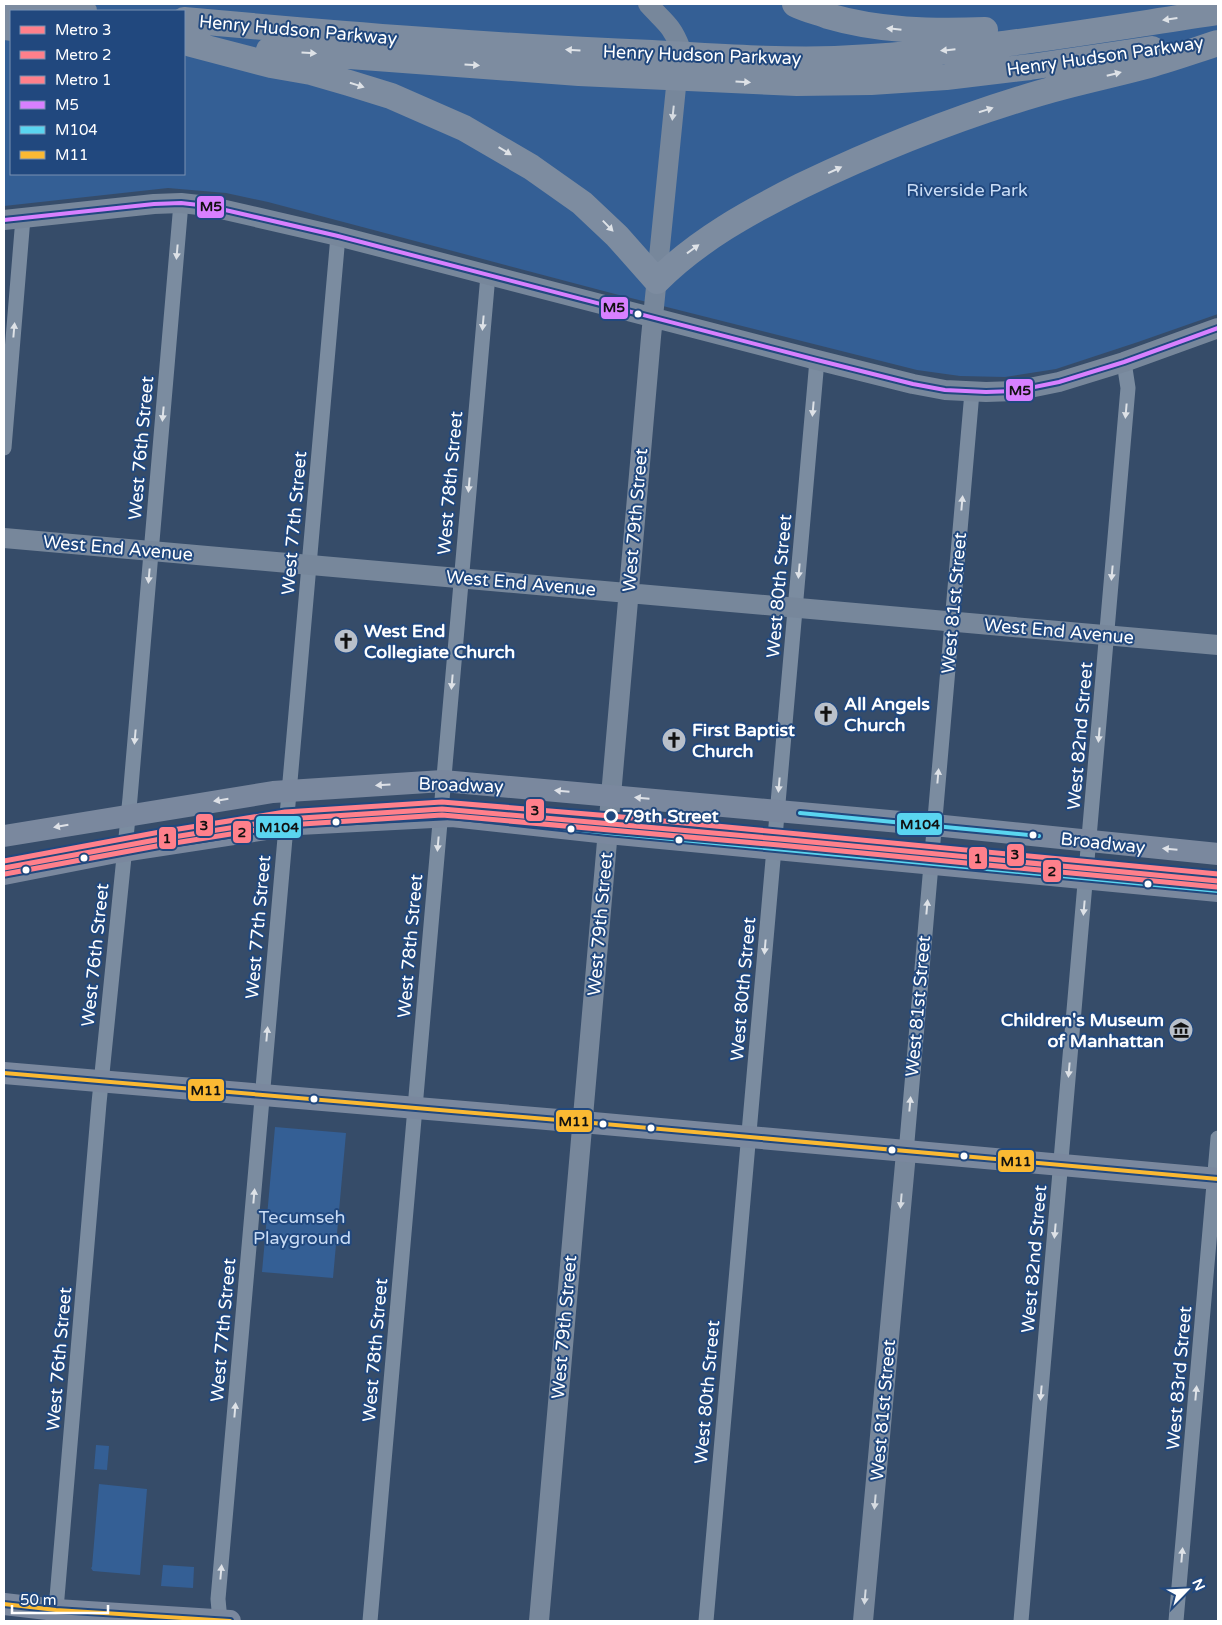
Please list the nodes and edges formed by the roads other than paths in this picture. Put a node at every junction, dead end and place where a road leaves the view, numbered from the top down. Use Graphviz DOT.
graph roads {
  1 [pos="4,4"];
  2 [pos="648,4"];
  3 [pos="795,4"];
  4 [pos="73,10"];
  5 [pos="1218,12"];
  6 [pos="1083,32"];
  7 [pos="186,36"];
  8 [pos="1218,42"];
  9 [pos="676,62"];
  10 [pos="181,203"];
  11 [pos="14,219"];
  12 [pos="338,236"];
  13 [pos="488,275"];
  14 [pos="657,281"];
  15 [pos="653,317"];
  16 [pos="1218,328"];
  17 [pos="817,360"];
  18 [pos="1124,362"];
  19 [pos="972,392"];
  20 [pos="4,448"];
  21 [pos="4,538"];
  22 [pos="151,551"];
  23 [pos="309,565"];
  24 [pos="461,578"];
  25 [pos="629,593"];
  26 [pos="796,608"];
  27 [pos="952,621"];
  28 [pos="1107,635"];
  29 [pos="1218,645"];
  30 [pos="443,781"];
  31 [pos="288,790"];
  32 [pos="611,795"];
  33 [pos="777,811"];
  34 [pos="128,815"];
  35 [pos="440,816"];
  36 [pos="934,825"];
  37 [pos="285,826"];
  38 [pos="608,833"];
  39 [pos="4,836"];
  40 [pos="1089,842"];
  41 [pos="774,848"];
  42 [pos="124,851"];
  43 [pos="1218,854"];
  44 [pos="930,864"];
  45 [pos="4,874"];
  46 [pos="1086,878"];
  47 [pos="1218,891"];
  48 [pos="4,1073"];
  49 [pos="101,1081"];
  50 [pos="262,1096"];
  51 [pos="414,1109"];
  52 [pos="582,1122"];
  53 [pos="748,1138"];
  54 [pos="1218,1138"];
  55 [pos="906,1152"];
  56 [pos="1061,1166"];
  57 [pos="1216,1179"];
  58 [pos="4,1604"];
  59 [pos="56,1616"];
  60 [pos="223,1621"];
  61 [pos="370,1621"];
  62 [pos="539,1621"];
  63 [pos="706,1621"];
  64 [pos="863,1621"];
  65 [pos="1021,1621"];
  66 [pos="1176,1621"];
  1 -- 4 [label="highway"];
  2 -- 9 [label="main road"];
  6 -- 3 [label="highway, one-way"];
  5 -- 6 [label="highway, Henry Hudson Parkway, one-way"];
  6 -- 9 [label="highway, Henry Hudson Parkway, one-way"];
  7 -- 9 [label="highway, Henry Hudson Parkway"];
  7 -- 14 [label="highway, one-way"];
  9 -- 8 [label="highway, Henry Hudson Parkway, one-way"];
  14 -- 8 [label="highway, one-way"];
  9 -- 14 [label="main road, West 79th Street, one-way"];
  10 -- 11 [label="main road"];
  10 -- 12 [label="main road"];
  10 -- 22 [label="street, West 76th Street, one-way"];
  20 -- 11 [label="street, one-way"];
  12 -- 13 [label="main road"];
  12 -- 23 [label="street, West 77th Street"];
  13 -- 15 [label="main road"];
  13 -- 24 [label="street, West 78th Street, one-way"];
  14 -- 15 [label="main road, West 79th Street"];
  15 -- 17 [label="main road"];
  15 -- 25 [label="main road, West 79th Street"];
  16 -- 18 [label="main road"];
  17 -- 19 [label="main road"];
  17 -- 26 [label="street, West 80th Street, one-way"];
  18 -- 19 [label="main road"];
  18 -- 28 [label="street, West 82nd Street, one-way"];
  27 -- 19 [label="street, West 81st Street, one-way"];
  21 -- 22 [label="main road, West End Avenue"];
  22 -- 23 [label="main road, West End Avenue"];
  22 -- 34 [label="street, West 76th Street, one-way"];
  23 -- 24 [label="main road, West End Avenue"];
  23 -- 31 [label="street, West 77th Street"];
  24 -- 25 [label="main road, West End Avenue"];
  24 -- 30 [label="street, West 78th Street, one-way"];
  25 -- 26 [label="main road, West End Avenue"];
  25 -- 32 [label="main road, West 79th Street"];
  26 -- 27 [label="main road, West End Avenue"];
  26 -- 33 [label="street, West 80th Street, one-way"];
  27 -- 28 [label="main road, West End Avenue"];
  36 -- 27 [label="street, West 81st Street, one-way"];
  28 -- 29 [label="main road, West End Avenue"];
  28 -- 40 [label="street, West 82nd Street, one-way"];
  30 -- 31 [label="main road, Broadway, one-way"];
  32 -- 30 [label="main road, Broadway, one-way"];
  30 -- 35 [label="street, West 78th Street"];
  31 -- 34 [label="main road, Broadway, one-way"];
  31 -- 37 [label="street, West 77th Street"];
  33 -- 32 [label="main road, Broadway, one-way"];
  32 -- 38 [label="main road, West 79th Street"];
  33 -- 36 [label="main road, Broadway"];
  33 -- 41 [label="street, West 80th Street"];
  34 -- 39 [label="main road, Broadway, one-way"];
  34 -- 42 [label="street, West 76th Street"];
  35 -- 37 [label="main road, Broadway"];
  35 -- 38 [label="main road, Broadway"];
  35 -- 51 [label="street, West 78th Street, one-way"];
  36 -- 40 [label="main road, Broadway"];
  36 -- 44 [label="street, West 81st Street"];
  37 -- 42 [label="main road, Broadway"];
  50 -- 37 [label="street, West 77th Street, one-way"];
  38 -- 41 [label="main road, Broadway"];
  38 -- 52 [label="main road, West 79th Street"];
  43 -- 40 [label="main road, Broadway, one-way"];
  40 -- 46 [label="street, West 82nd Street"];
  41 -- 44 [label="main road, Broadway"];
  41 -- 53 [label="street, West 80th Street, one-way"];
  42 -- 45 [label="main road, Broadway"];
  42 -- 49 [label="street, West 76th Street"];
  44 -- 46 [label="main road, Broadway"];
  55 -- 44 [label="street, West 81st Street, one-way"];
  46 -- 47 [label="main road, Broadway"];
  46 -- 56 [label="street, West 82nd Street, one-way"];
  48 -- 49 [label="main road"];
  49 -- 50 [label="main road"];
  49 -- 59 [label="street, West 76th Street"];
  50 -- 51 [label="main road"];
  60 -- 50 [label="street, West 77th Street, one-way"];
  51 -- 52 [label="main road"];
  51 -- 61 [label="street, West 78th Street"];
  52 -- 53 [label="main road"];
  52 -- 62 [label="main road, West 79th Street"];
  53 -- 55 [label="main road"];
  53 -- 63 [label="street, West 80th Street"];
  54 -- 57 [label="street, West 83rd Street"];
  55 -- 56 [label="main road"];
  55 -- 64 [label="main road, West 81st Street, one-way"];
  56 -- 57 [label="main road"];
  56 -- 65 [label="street, West 82nd Street, one-way"];
  66 -- 57 [label="street, West 83rd Street, one-way"];
  58 -- 59 [label="main road"];
  59 -- 60 [label="main road"];
}
